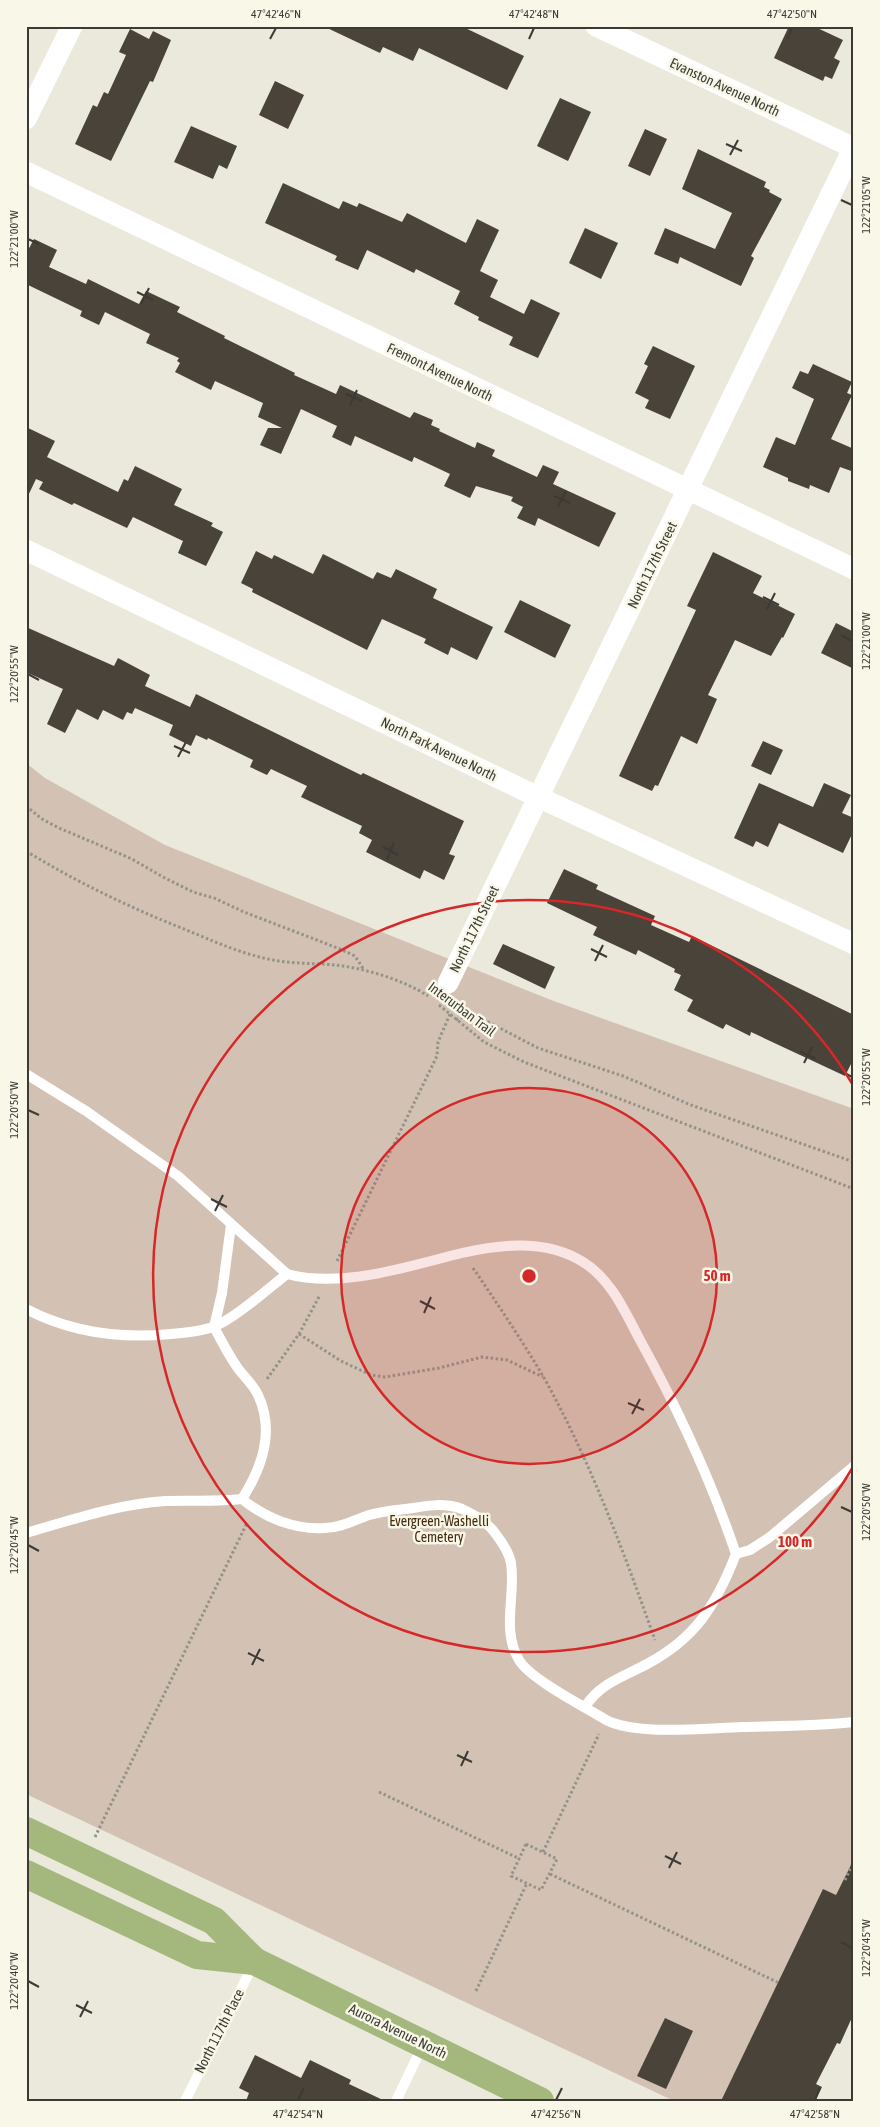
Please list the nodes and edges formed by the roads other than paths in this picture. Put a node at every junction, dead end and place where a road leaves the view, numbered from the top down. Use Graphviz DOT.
graph roads {
  1 [pos="72,26"];
  2 [pos="596,26"];
  3 [pos="26,119"];
  4 [pos="854,147"];
  5 [pos="26,172"];
  6 [pos="688,491"];
  7 [pos="26,550"];
  8 [pos="854,569"];
  9 [pos="538,796"];
  10 [pos="854,944"];
  11 [pos="448,983"];
  12 [pos="26,1074"];
  13 [pos="231,1225"];
  14 [pos="288,1274"];
  15 [pos="26,1309"];
  16 [pos="214,1327"];
  17 [pos="854,1466"];
  18 [pos="242,1499"];
  19 [pos="26,1533"];
  20 [pos="736,1554"];
  21 [pos="584,1707"];
  22 [pos="854,1722"];
  23 [pos="26,1831"];
  24 [pos="26,1874"];
  25 [pos="254,1961"];
  26 [pos="424,2044"];
  27 [pos="185,2101"];
  28 [pos="396,2101"];
  29 [pos="540,2101"];
  1 -- 3 [label="street"];
  2 -- 4 [label="street, Evanston Avenue North"];
  4 -- 6 [label="street, North 117th Street"];
  5 -- 6 [label="street, Fremont Avenue North"];
  6 -- 8 [label="street, Fremont Avenue North"];
  6 -- 9 [label="street, North 117th Street"];
  7 -- 9 [label="street, North Park Avenue North"];
  9 -- 10 [label="street, North Park Avenue North"];
  9 -- 11 [label="street, North 117th Street"];
  12 -- 13 [label="lane"];
  13 -- 14 [label="lane"];
  13 -- 16 [label="lane"];
  14 -- 16 [label="lane"];
  14 -- 20 [label="lane"];
  15 -- 16 [label="lane"];
  16 -- 18 [label="lane"];
  17 -- 20 [label="lane"];
  18 -- 19 [label="lane"];
  18 -- 21 [label="lane"];
  20 -- 21 [label="lane"];
  21 -- 22 [label="lane"];
  23 -- 25 [label="highway, Aurora Avenue North"];
  24 -- 25 [label="highway, Aurora Avenue North"];
  25 -- 26 [label="highway, Aurora Avenue North"];
  25 -- 27 [label="lane, North 117th Place"];
  26 -- 28 [label="lane"];
  26 -- 29 [label="highway, Aurora Avenue North"];
}
